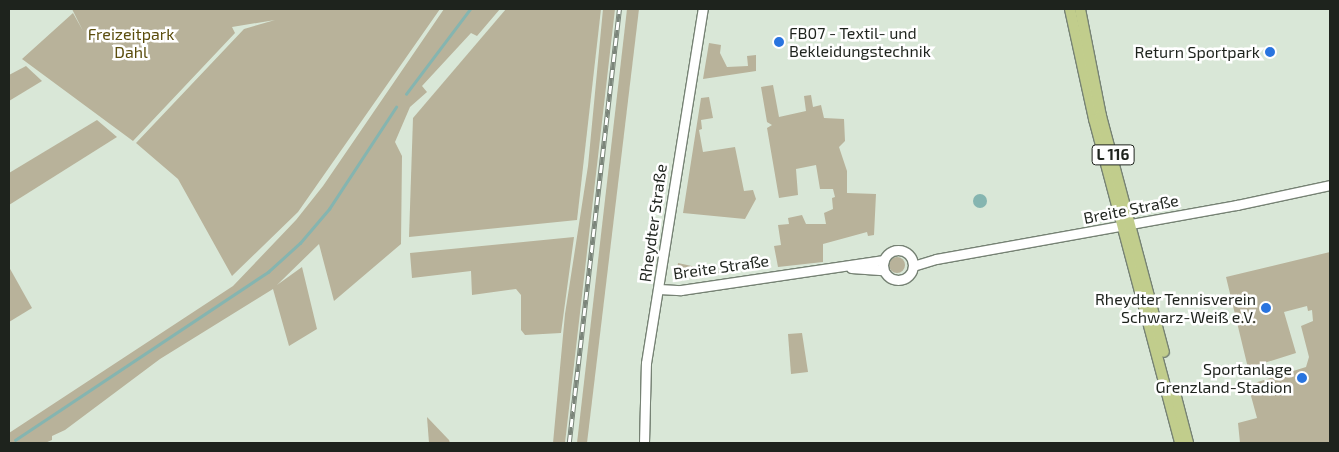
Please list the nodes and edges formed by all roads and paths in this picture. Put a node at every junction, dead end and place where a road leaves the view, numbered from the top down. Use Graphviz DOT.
graph roads {
  1 [pos="703,9"];
  2 [pos="1070,9"];
  3 [pos="1080,9"];
  4 [pos="1090,89"];
  5 [pos="1330,185"];
  6 [pos="1128,225"];
  7 [pos="913,263"];
  8 [pos="883,265"];
  9 [pos="659,289"];
  10 [pos="644,443"];
  11 [pos="1180,443"];
  12 [pos="1188,443"];
  1 -- 9 [label="main road, Rheydter Straße"];
  2 -- 4 [label="main road, L 116"];
  3 -- 4 [label="main road, L 116"];
  4 -- 6 [label="main road, L 116"];
  5 -- 6 [label="main road, Breite Straße"];
  6 -- 7 [label="main road, Breite Straße"];
  6 -- 11 [label="main road, L 116"];
  6 -- 12 [label="main road, L 116"];
  7 -- 8 [label="main road"];
  7 -- 8 [label="main road"];
  8 -- 9 [label="main road, Breite Straße"];
  9 -- 10 [label="main road, Rheydter Straße"];
}
